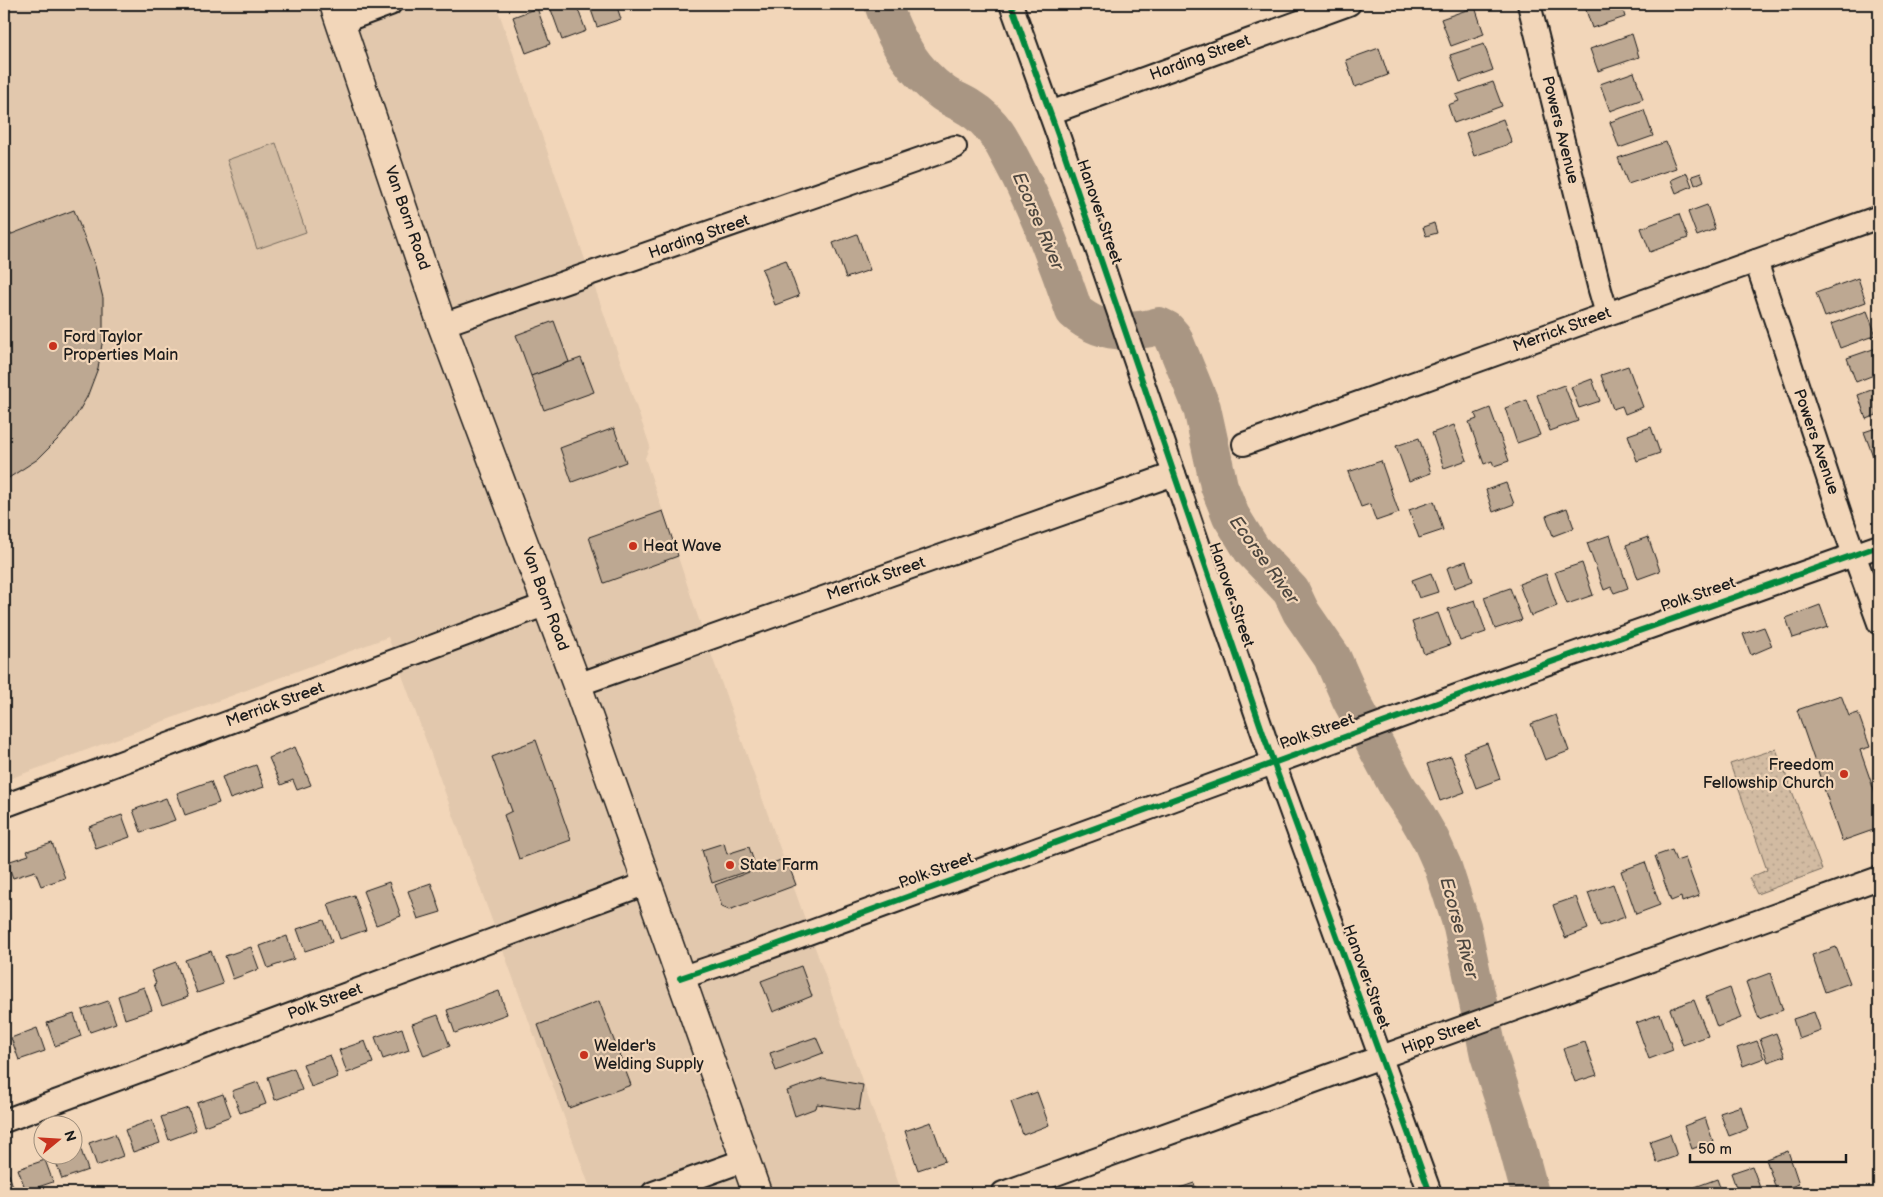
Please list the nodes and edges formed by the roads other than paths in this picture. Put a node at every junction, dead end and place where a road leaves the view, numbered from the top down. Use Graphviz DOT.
graph roads {
  1 [pos="390,4"];
  2 [pos="1011,4"];
  3 [pos="1349,4"];
  4 [pos="1529,4"];
  5 [pos="338,13"];
  6 [pos="1050,113"];
  7 [pos="955,147"];
  8 [pos="1879,217"];
  9 [pos="1756,261"];
  10 [pos="1607,314"];
  11 [pos="442,325"];
  12 [pos="1244,444"];
  13 [pos="1174,474"];
  14 [pos="1879,546"];
  15 [pos="1854,555"];
  16 [pos="547,604"];
  17 [pos="1879,623"];
  18 [pos="578,685"];
  19 [pos="1274,763"];
  20 [pos="4,806"];
  21 [pos="1879,878"];
  22 [pos="647,883"];
  23 [pos="680,978"];
  24 [pos="1380,1058"];
  25 [pos="4,1121"];
  26 [pos="745,1160"];
  27 [pos="653,1193"];
  28 [pos="757,1193"];
  29 [pos="1003,1193"];
  30 [pos="1430,1193"];
  1 -- 5 [label="street"];
  2 -- 6 [label="street, Hanover Street"];
  3 -- 6 [label="street, Harding Street"];
  4 -- 10 [label="street, Powers Avenue"];
  5 -- 11 [label="main road, Van Born Road"];
  6 -- 13 [label="street, Hanover Street"];
  7 -- 11 [label="street, Harding Street"];
  8 -- 9 [label="street, Merrick Street"];
  9 -- 10 [label="street, Merrick Street"];
  9 -- 15 [label="street, Powers Avenue"];
  10 -- 12 [label="street, Merrick Street"];
  11 -- 16 [label="main road, Van Born Road"];
  13 -- 18 [label="street, Merrick Street"];
  13 -- 19 [label="street, Hanover Street"];
  14 -- 15 [label="street, Polk Street"];
  15 -- 17 [label="street, Powers Avenue"];
  15 -- 19 [label="street, Polk Street"];
  16 -- 18 [label="main road, Van Born Road"];
  16 -- 20 [label="street, Merrick Street"];
  18 -- 22 [label="main road, Van Born Road"];
  19 -- 23 [label="street, Polk Street"];
  19 -- 24 [label="street, Hanover Street"];
  21 -- 24 [label="street, Hipp Street"];
  22 -- 23 [label="main road, Van Born Road"];
  22 -- 25 [label="street, Polk Street"];
  23 -- 26 [label="main road, Van Born Road"];
  24 -- 29 [label="street, Hipp Street"];
  24 -- 30 [label="street, Hanover Street"];
  26 -- 27 [label="street"];
  26 -- 28 [label="main road, Van Born Road"];
}
